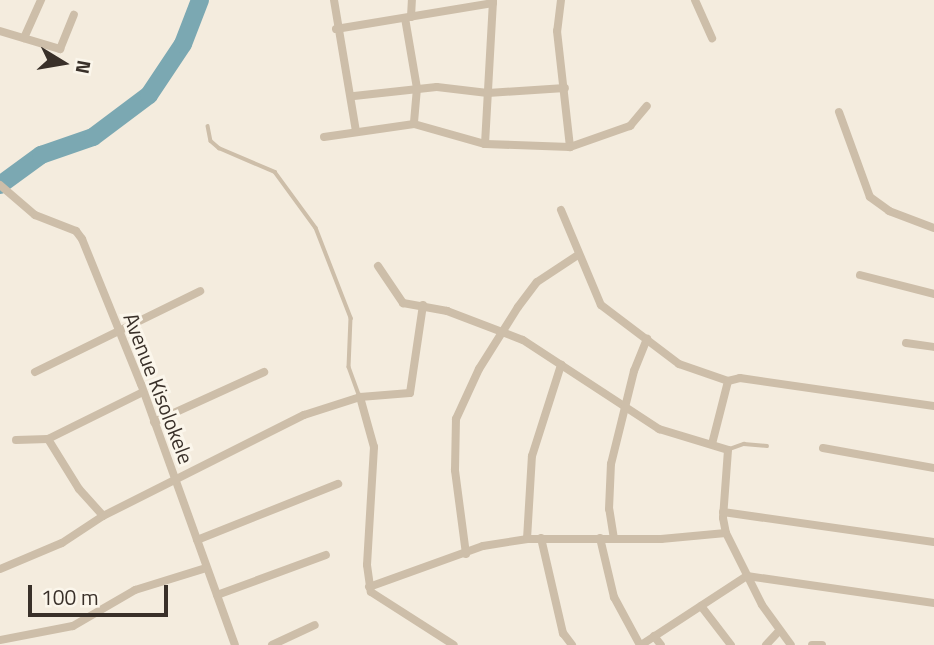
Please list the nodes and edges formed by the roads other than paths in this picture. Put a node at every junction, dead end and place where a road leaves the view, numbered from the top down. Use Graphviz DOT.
graph roads {
  1 [pos="41,0"];
  2 [pos="334,0"];
  3 [pos="412,0"];
  4 [pos="561,0"];
  5 [pos="695,0"];
  6 [pos="493,1"];
  7 [pos="74,15"];
  8 [pos="408,17"];
  9 [pos="336,29"];
  10 [pos="0,31"];
  11 [pos="24,38"];
  12 [pos="712,38"];
  13 [pos="416,88"];
  14 [pos="565,88"];
  15 [pos="488,93"];
  16 [pos="354,96"];
  17 [pos="647,106"];
  18 [pos="839,113"];
  19 [pos="414,124"];
  20 [pos="208,126"];
  21 [pos="356,131"];
  22 [pos="324,137"];
  23 [pos="485,144"];
  24 [pos="570,147"];
  25 [pos="0,185"];
  26 [pos="561,210"];
  27 [pos="934,228"];
  28 [pos="578,255"];
  29 [pos="378,265"];
  30 [pos="860,275"];
  31 [pos="200,291"];
  32 [pos="934,294"];
  33 [pos="423,305"];
  34 [pos="118,329"];
  35 [pos="502,332"];
  36 [pos="647,339"];
  37 [pos="906,343"];
  38 [pos="934,348"];
  39 [pos="561,365"];
  40 [pos="35,372"];
  41 [pos="264,372"];
  42 [pos="728,381"];
  43 [pos="144,392"];
  44 [pos="360,397"];
  45 [pos="934,406"];
  46 [pos="626,407"];
  47 [pos="154,422"];
  48 [pos="48,439"];
  49 [pos="16,440"];
  50 [pos="712,444"];
  51 [pos="767,446"];
  52 [pos="823,449"];
  53 [pos="727,450"];
  54 [pos="934,468"];
  55 [pos="176,482"];
  56 [pos="338,484"];
  57 [pos="723,512"];
  58 [pos="103,516"];
  59 [pos="726,533"];
  60 [pos="541,538"];
  61 [pos="600,538"];
  62 [pos="197,540"];
  63 [pos="527,540"];
  64 [pos="614,540"];
  65 [pos="934,542"];
  66 [pos="466,554"];
  67 [pos="326,555"];
  68 [pos="206,568"];
  69 [pos="0,569"];
  70 [pos="747,576"];
  71 [pos="369,587"];
  72 [pos="217,595"];
  73 [pos="934,603"];
  74 [pos="701,606"];
  75 [pos="315,625"];
  76 [pos="778,632"];
  77 [pos="654,636"];
  78 [pos="0,640"];
  79 [pos="235,645"];
  80 [pos="272,645"];
  81 [pos="453,645"];
  82 [pos="572,645"];
  83 [pos="640,645"];
  84 [pos="661,645"];
  85 [pos="731,645"];
  86 [pos="766,645"];
  87 [pos="791,645"];
  88 [pos="812,645"];
  89 [pos="822,645"];
  1 -- 11 [label="street"];
  2 -- 9 [label="street"];
  3 -- 8 [label="street"];
  4 -- 14 [label="street"];
  5 -- 12 [label="street"];
  6 -- 8 [label="street"];
  6 -- 15 [label="street"];
  7 -- 11 [label="street"];
  8 -- 9 [label="street"];
  8 -- 13 [label="street"];
  9 -- 16 [label="street"];
  10 -- 11 [label="street"];
  13 -- 15 [label="street"];
  13 -- 16 [label="street"];
  13 -- 19 [label="street"];
  14 -- 15 [label="street"];
  14 -- 24 [label="street"];
  15 -- 23 [label="street"];
  16 -- 21 [label="street"];
  17 -- 24 [label="street"];
  18 -- 27 [label="street"];
  19 -- 21 [label="street"];
  19 -- 23 [label="street"];
  20 -- 44 [label="lane"];
  21 -- 22 [label="street"];
  23 -- 24 [label="street"];
  25 -- 34 [label="street, Avenue Kisolokele"];
  26 -- 28 [label="street"];
  28 -- 35 [label="street"];
  28 -- 36 [label="street"];
  29 -- 33 [label="street"];
  30 -- 32 [label="street"];
  31 -- 34 [label="street"];
  33 -- 35 [label="street"];
  33 -- 44 [label="street"];
  34 -- 40 [label="street"];
  34 -- 43 [label="street, Avenue Kisolokele"];
  35 -- 39 [label="street"];
  35 -- 66 [label="street"];
  36 -- 42 [label="street"];
  36 -- 46 [label="street"];
  37 -- 38 [label="street"];
  39 -- 46 [label="street"];
  39 -- 63 [label="street"];
  41 -- 47 [label="street"];
  42 -- 45 [label="street"];
  42 -- 50 [label="street"];
  43 -- 47 [label="street, Avenue Kisolokele"];
  43 -- 48 [label="street"];
  44 -- 55 [label="street"];
  44 -- 71 [label="street"];
  46 -- 50 [label="street"];
  46 -- 64 [label="street"];
  47 -- 55 [label="street, Avenue Kisolokele"];
  48 -- 49 [label="street"];
  48 -- 58 [label="street"];
  50 -- 53 [label="street"];
  51 -- 53 [label="lane"];
  52 -- 54 [label="street"];
  53 -- 57 [label="street"];
  55 -- 58 [label="street"];
  55 -- 62 [label="street, Avenue Kisolokele"];
  56 -- 62 [label="street"];
  57 -- 59 [label="street"];
  57 -- 65 [label="street"];
  58 -- 69 [label="street"];
  59 -- 64 [label="street"];
  59 -- 70 [label="street"];
  60 -- 61 [label="street"];
  60 -- 63 [label="street"];
  60 -- 82 [label="street"];
  61 -- 64 [label="street"];
  61 -- 83 [label="street"];
  62 -- 68 [label="street, Avenue Kisolokele"];
  63 -- 66 [label="street"];
  66 -- 71 [label="street"];
  67 -- 72 [label="street"];
  68 -- 72 [label="street, Avenue Kisolokele"];
  68 -- 78 [label="street"];
  70 -- 73 [label="street"];
  70 -- 74 [label="street"];
  70 -- 76 [label="street"];
  71 -- 81 [label="street"];
  72 -- 79 [label="street, Avenue Kisolokele"];
  74 -- 77 [label="street"];
  74 -- 85 [label="street"];
  75 -- 80 [label="street"];
  76 -- 86 [label="street"];
  76 -- 87 [label="street"];
  77 -- 83 [label="street"];
  77 -- 84 [label="street"];
  88 -- 89 [label="street"];
}
